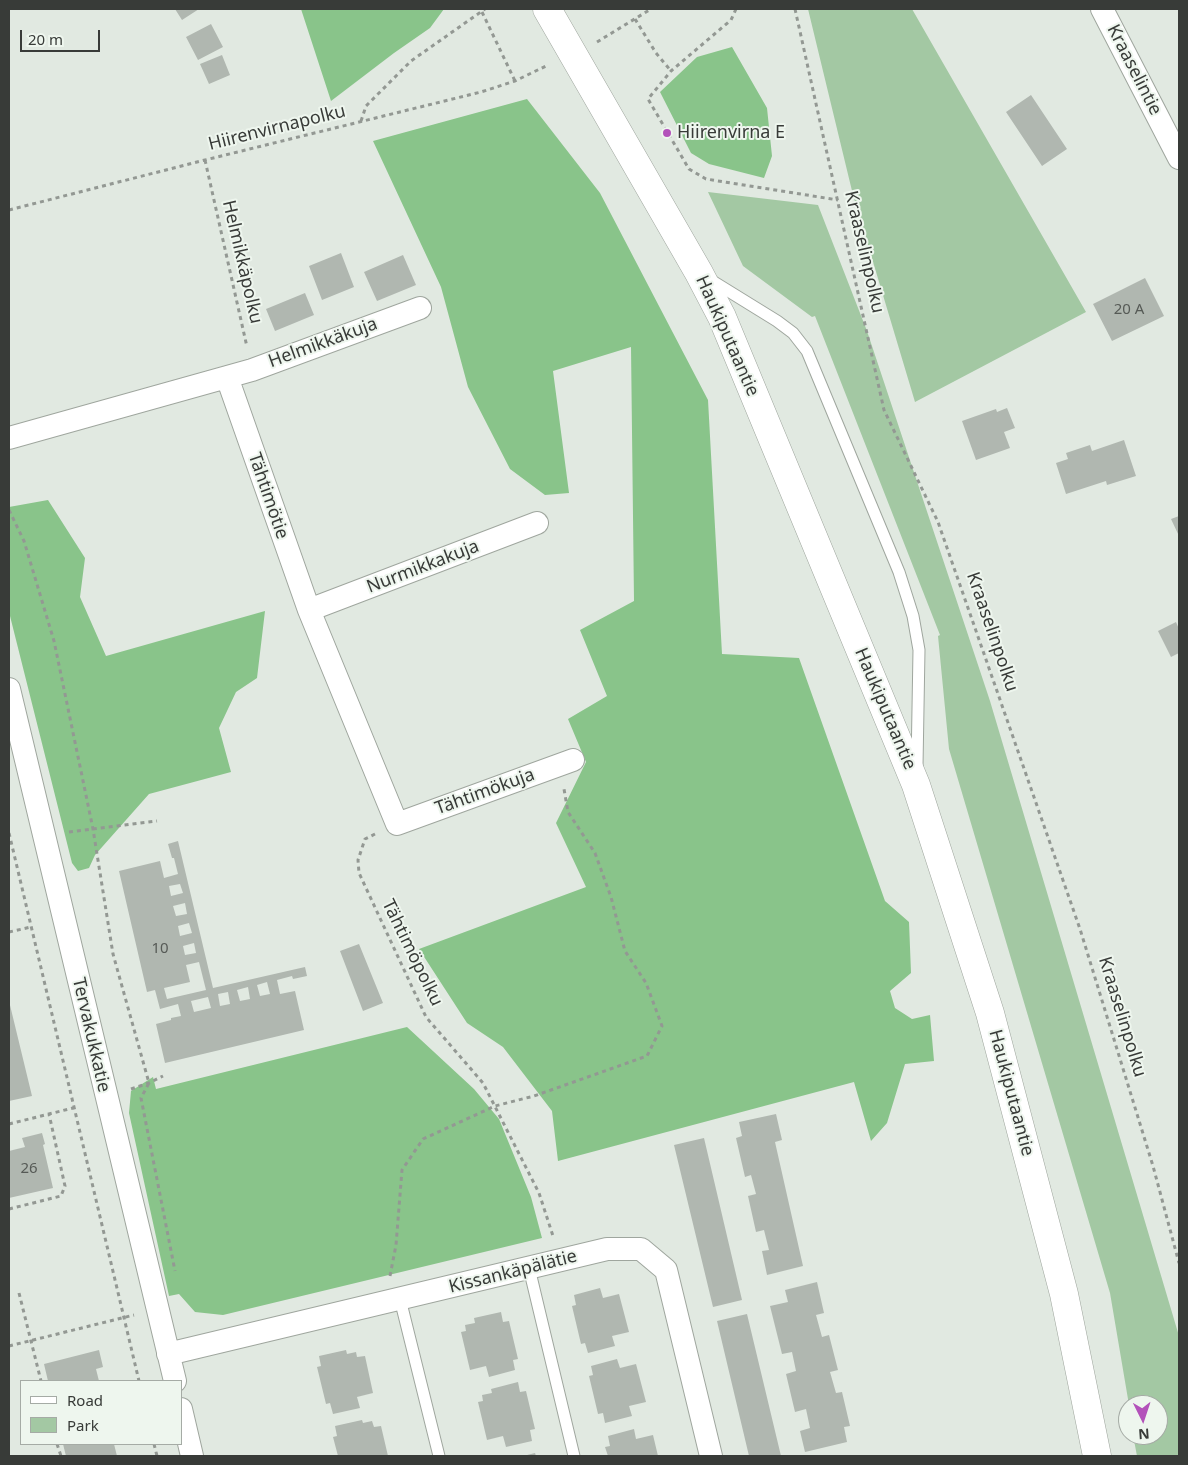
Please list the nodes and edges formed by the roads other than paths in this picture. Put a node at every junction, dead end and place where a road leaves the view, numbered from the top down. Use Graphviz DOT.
graph roads {
  1 [pos="547,9"];
  2 [pos="1102,9"];
  3 [pos="1179,158"];
  4 [pos="699,273"];
  5 [pos="420,308"];
  6 [pos="227,378"];
  7 [pos="9,438"];
  8 [pos="536,522"];
  9 [pos="309,610"];
  10 [pos="9,689"];
  11 [pos="573,760"];
  12 [pos="916,785"];
  13 [pos="397,824"];
  14 [pos="529,1268"];
  15 [pos="394,1291"];
  16 [pos="168,1354"];
  17 [pos="175,1380"];
  18 [pos="182,1414"];
  19 [pos="192,1456"];
  20 [pos="439,1456"];
  21 [pos="574,1456"];
  22 [pos="711,1456"];
  23 [pos="1097,1456"];
  1 -- 4 [label="main road, Haukiputaantie"];
  2 -- 3 [label="street, Kraaselintie"];
  4 -- 12 [label="main road, Haukiputaantie"];
  4 -- 12 [label="lane"];
  5 -- 6 [label="street, Helmikkäkuja"];
  6 -- 7 [label="street"];
  6 -- 9 [label="street, Tähtimötie"];
  8 -- 9 [label="street, Nurmikkakuja"];
  9 -- 13 [label="street, Tähtimötie"];
  10 -- 16 [label="street, Tervakukkatie"];
  11 -- 13 [label="street, Tähtimökuja"];
  12 -- 23 [label="main road, Haukiputaantie"];
  14 -- 15 [label="street, Kissankäpälätie"];
  14 -- 21 [label="lane"];
  14 -- 22 [label="street, Kissankäpälätie"];
  15 -- 16 [label="street, Kissankäpälätie"];
  15 -- 20 [label="lane"];
  16 -- 17 [label="street, Tervakukkatie"];
  18 -- 19 [label="street"];
}
